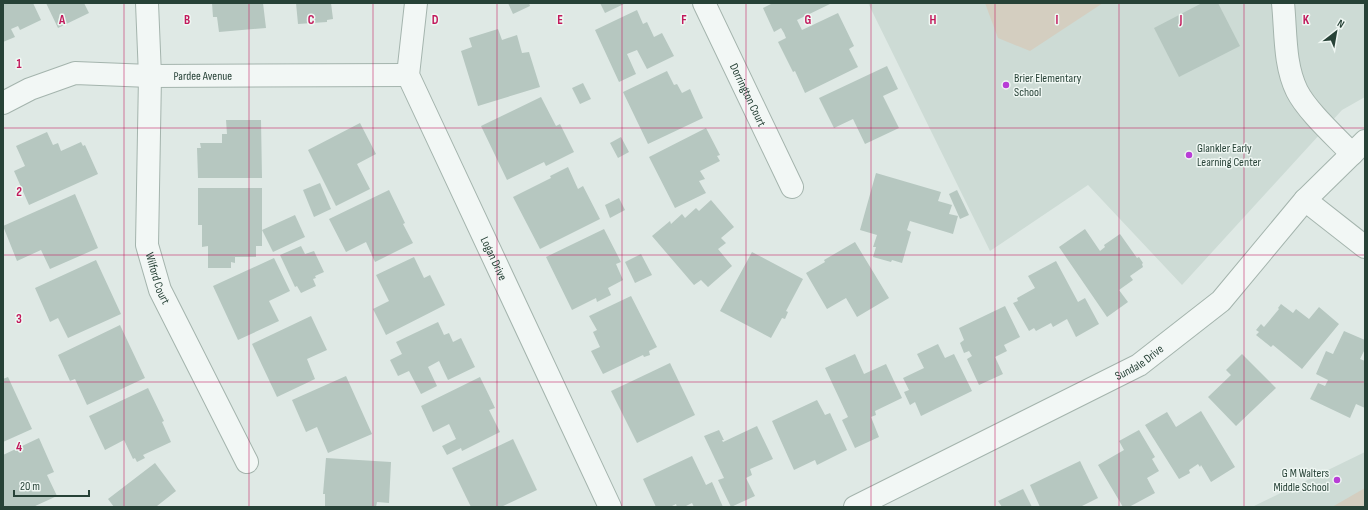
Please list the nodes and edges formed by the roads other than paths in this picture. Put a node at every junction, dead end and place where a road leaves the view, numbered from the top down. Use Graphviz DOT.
graph roads {
  1 [pos="147,3"];
  2 [pos="416,3"];
  3 [pos="704,3"];
  4 [pos="1283,3"];
  5 [pos="408,75"];
  6 [pos="150,76"];
  7 [pos="3,103"];
  8 [pos="1359,148"];
  9 [pos="792,187"];
  10 [pos="1305,200"];
  11 [pos="1365,247"];
  12 [pos="247,462"];
  13 [pos="610,507"];
  14 [pos="855,507"];
  1 -- 6 [label="street, Wilford Court"];
  2 -- 5 [label="street"];
  3 -- 9 [label="street, Dorrington Court"];
  4 -- 8 [label="street"];
  5 -- 6 [label="street, Pardee Avenue"];
  5 -- 13 [label="street, Logan Drive"];
  6 -- 7 [label="street, Pardee Avenue"];
  6 -- 12 [label="street, Wilford Court"];
  8 -- 10 [label="street, Sundale Drive"];
  10 -- 11 [label="street"];
  10 -- 14 [label="street, Sundale Drive"];
}
